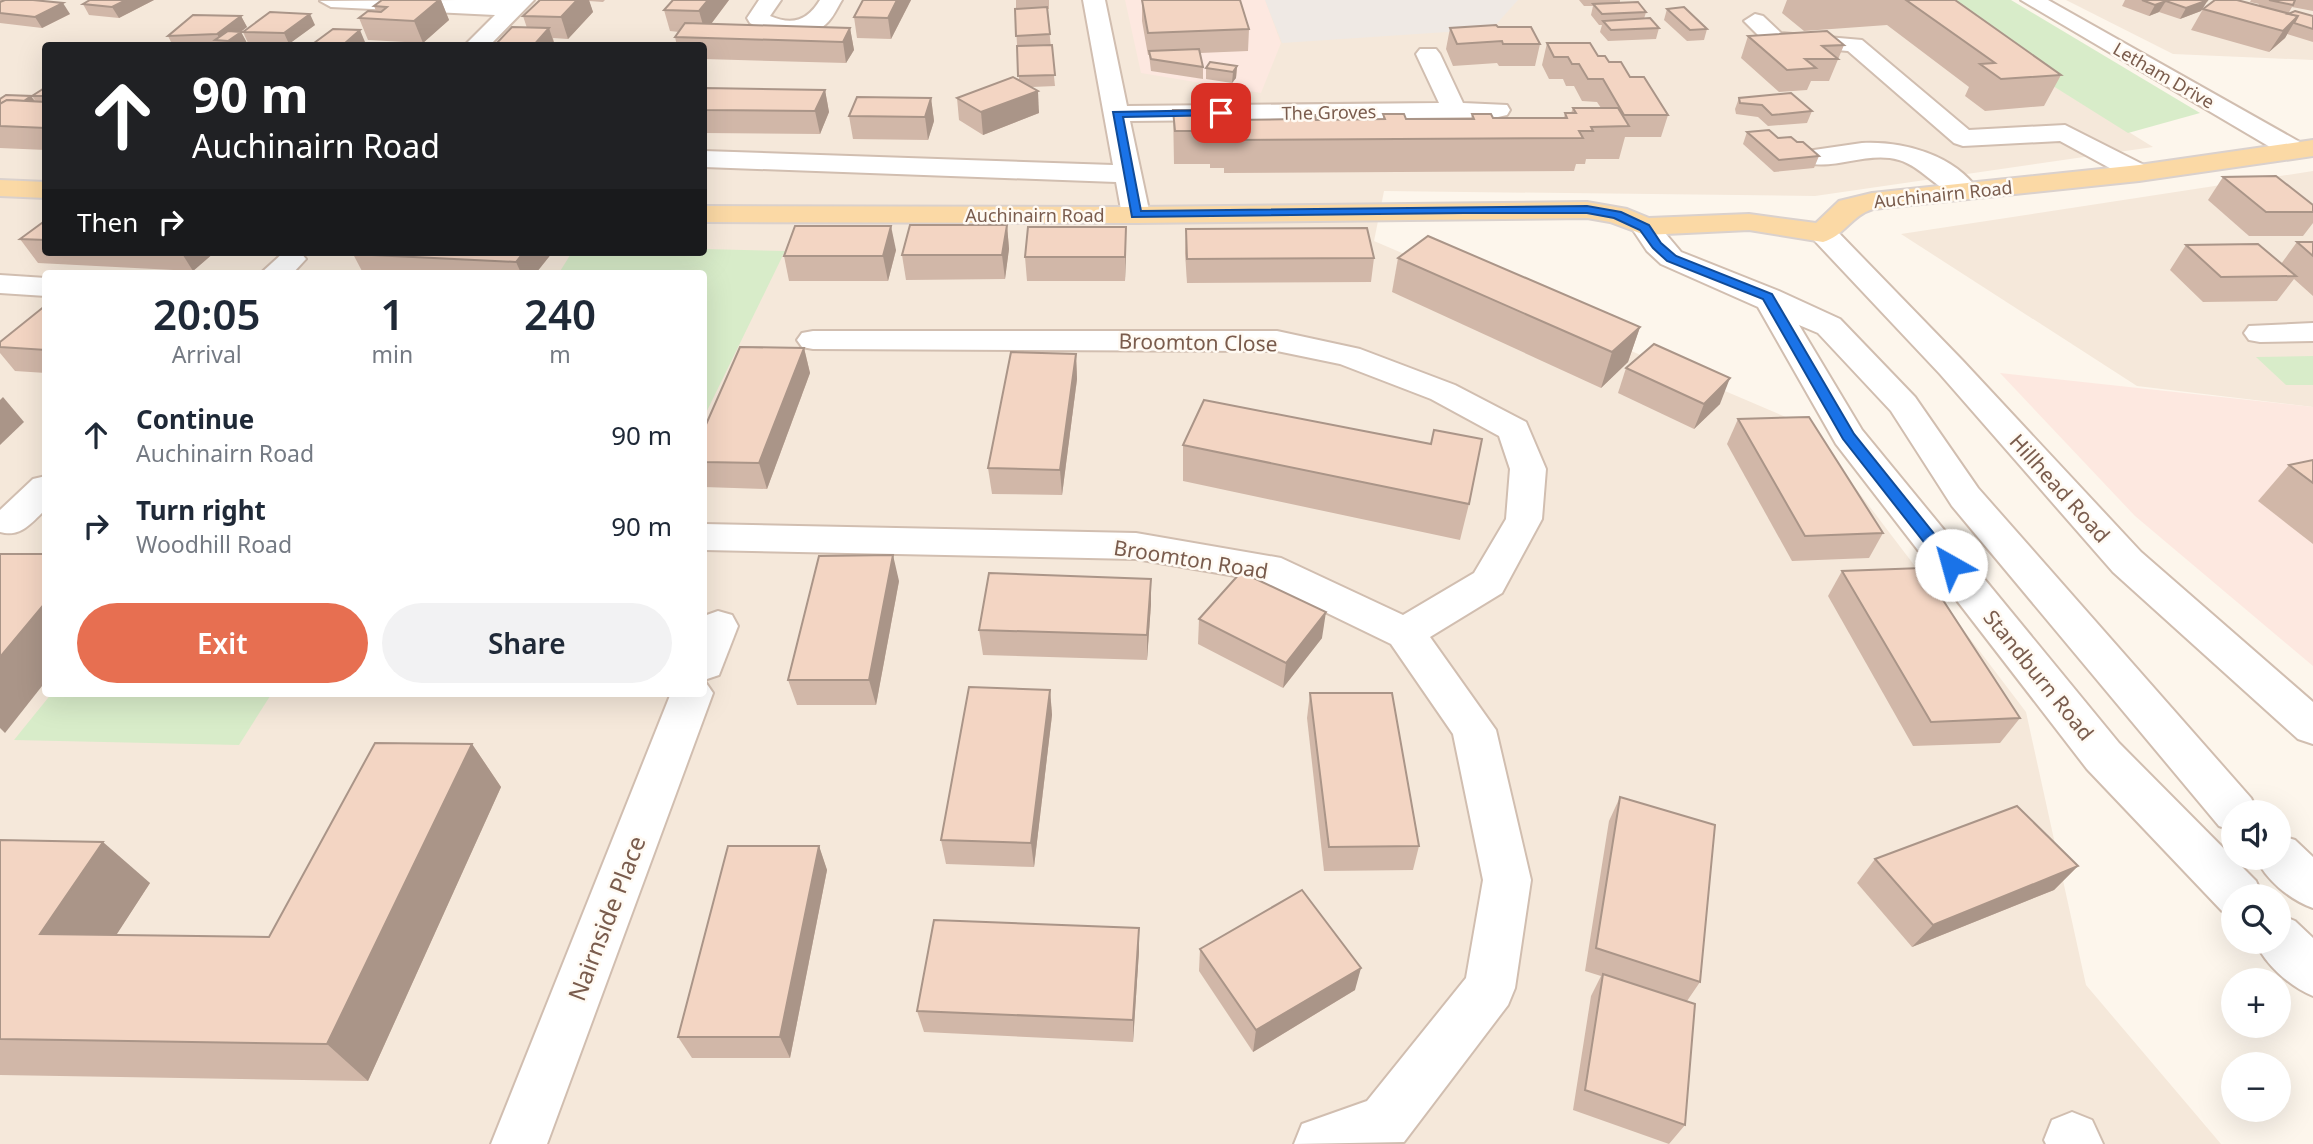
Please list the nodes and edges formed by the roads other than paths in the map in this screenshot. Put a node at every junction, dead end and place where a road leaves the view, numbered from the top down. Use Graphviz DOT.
graph roads {
  1 [pos="769,0"];
  2 [pos="831,0"];
  3 [pos="1094,0"];
  4 [pos="2032,0"];
  5 [pos="331,1"];
  6 [pos="518,5"];
  7 [pos="1755,21"];
  8 [pos="479,42"];
  9 [pos="1428,54"];
  10 [pos="1454,110"];
  11 [pos="1498,110"];
  12 [pos="1117,114"];
  13 [pos="2305,149"];
  14 [pos="1816,157"];
  15 [pos="707,159"];
  16 [pos="2139,173"];
  17 [pos="1130,174"];
  18 [pos="0,188"];
  19 [pos="42,190"];
  20 [pos="1965,191"];
  21 [pos="707,214"];
  22 [pos="1136,215"];
  23 [pos="1645,227"];
  24 [pos="1823,233"];
  25 [pos="0,284"];
  26 [pos="42,287"];
  27 [pos="1768,297"];
  28 [pos="2313,332"];
  29 [pos="2260,333"];
  30 [pos="813,340"];
  31 [pos="42,493"];
  32 [pos="18,522"];
  33 [pos="707,537"];
  34 [pos="718,626"];
  35 [pos="1405,633"];
  36 [pos="707,656"];
  37 [pos="690,697"];
  38 [pos="2313,727"];
  39 [pos="2225,800"];
  40 [pos="2291,867"];
  41 [pos="2227,884"];
  42 [pos="2313,887"];
  43 [pos="2291,950"];
  44 [pos="2313,972"];
  45 [pos="1393,1134"];
  46 [pos="519,1144"];
  47 [pos="1322,1144"];
  1 -- 2 [label="street"];
  3 -- 12 [label="street"];
  4 -- 13 [label="street, Letham Drive"];
  5 -- 6 [label="street"];
  6 -- 8 [label="street"];
  7 -- 16 [label="street"];
  9 -- 10 [label="street"];
  10 -- 11 [label="street, The Groves"];
  10 -- 12 [label="street, The Groves"];
  12 -- 17 [label="street"];
  13 -- 16 [label="main road, Auchinairn Road"];
  14 -- 20 [label="street"];
  15 -- 17 [label="street"];
  16 -- 20 [label="main road, Auchinairn Road"];
  17 -- 22 [label="street"];
  18 -- 19 [label="main road"];
  20 -- 24 [label="main road, Auchinairn Road"];
  21 -- 22 [label="main road, Auchinairn Road"];
  22 -- 23 [label="main road, Auchinairn Road"];
  23 -- 24 [label="main road, Auchinairn Road"];
  23 -- 27 [label="street"];
  24 -- 38 [label="street, Hillhead Road"];
  25 -- 26 [label="street"];
  27 -- 39 [label="street"];
  27 -- 41 [label="street, Standburn Road"];
  28 -- 29 [label="street"];
  30 -- 35 [label="street, Broomton Close"];
  31 -- 32 [label="street"];
  33 -- 35 [label="street, Broomton Road"];
  34 -- 36 [label="street"];
  35 -- 45 [label="street, Broomton Road"];
  37 -- 46 [label="street, Nairnside Place"];
  40 -- 42 [label="street"];
  43 -- 44 [label="street"];
  45 -- 47 [label="street"];
}
